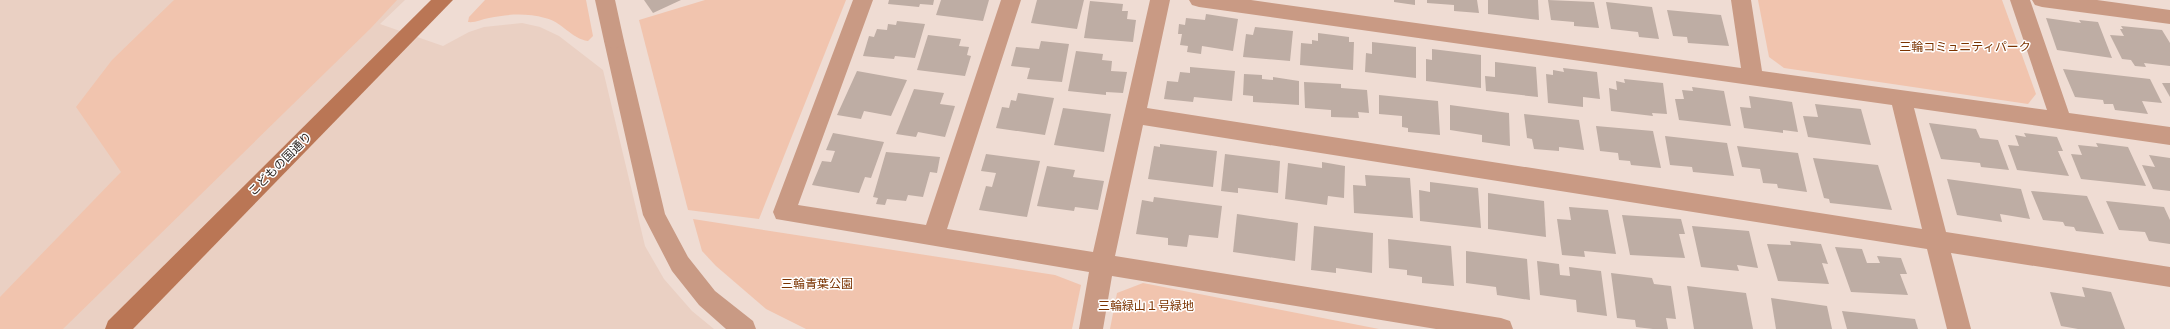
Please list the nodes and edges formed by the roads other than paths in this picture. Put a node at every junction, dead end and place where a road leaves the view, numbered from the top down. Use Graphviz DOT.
graph roads {
  1 [pos="443,0"];
  2 [pos="605,0"];
  3 [pos="863,0"];
  4 [pos="1011,0"];
  5 [pos="1160,0"];
  6 [pos="1199,0"];
  7 [pos="1740,0"];
  8 [pos="2020,0"];
  9 [pos="2042,0"];
  10 [pos="2170,17"];
  11 [pos="1753,77"];
  12 [pos="1901,98"];
  13 [pos="1135,115"];
  14 [pos="2061,120"];
  15 [pos="2170,136"];
  16 [pos="934,236"];
  17 [pos="1937,240"];
  18 [pos="1102,263"];
  19 [pos="2170,277"];
  20 [pos="1420,322"];
  21 [pos="117,329"];
  22 [pos="744,329"];
  23 [pos="1091,329"];
  24 [pos="1501,329"];
  25 [pos="1959,329"];
  1 -- 21 [label="main road, こどもの国通り"];
  2 -- 22 [label="street"];
  3 -- 16 [label="street"];
  4 -- 16 [label="street"];
  5 -- 13 [label="street"];
  6 -- 11 [label="street"];
  7 -- 11 [label="street"];
  8 -- 14 [label="street"];
  9 -- 10 [label="street"];
  11 -- 12 [label="street"];
  12 -- 14 [label="street"];
  12 -- 17 [label="street"];
  13 -- 17 [label="street"];
  13 -- 18 [label="street"];
  14 -- 15 [label="street"];
  16 -- 18 [label="street"];
  17 -- 19 [label="street"];
  17 -- 25 [label="street"];
  18 -- 20 [label="street"];
  18 -- 23 [label="street"];
  20 -- 24 [label="street"];
}
